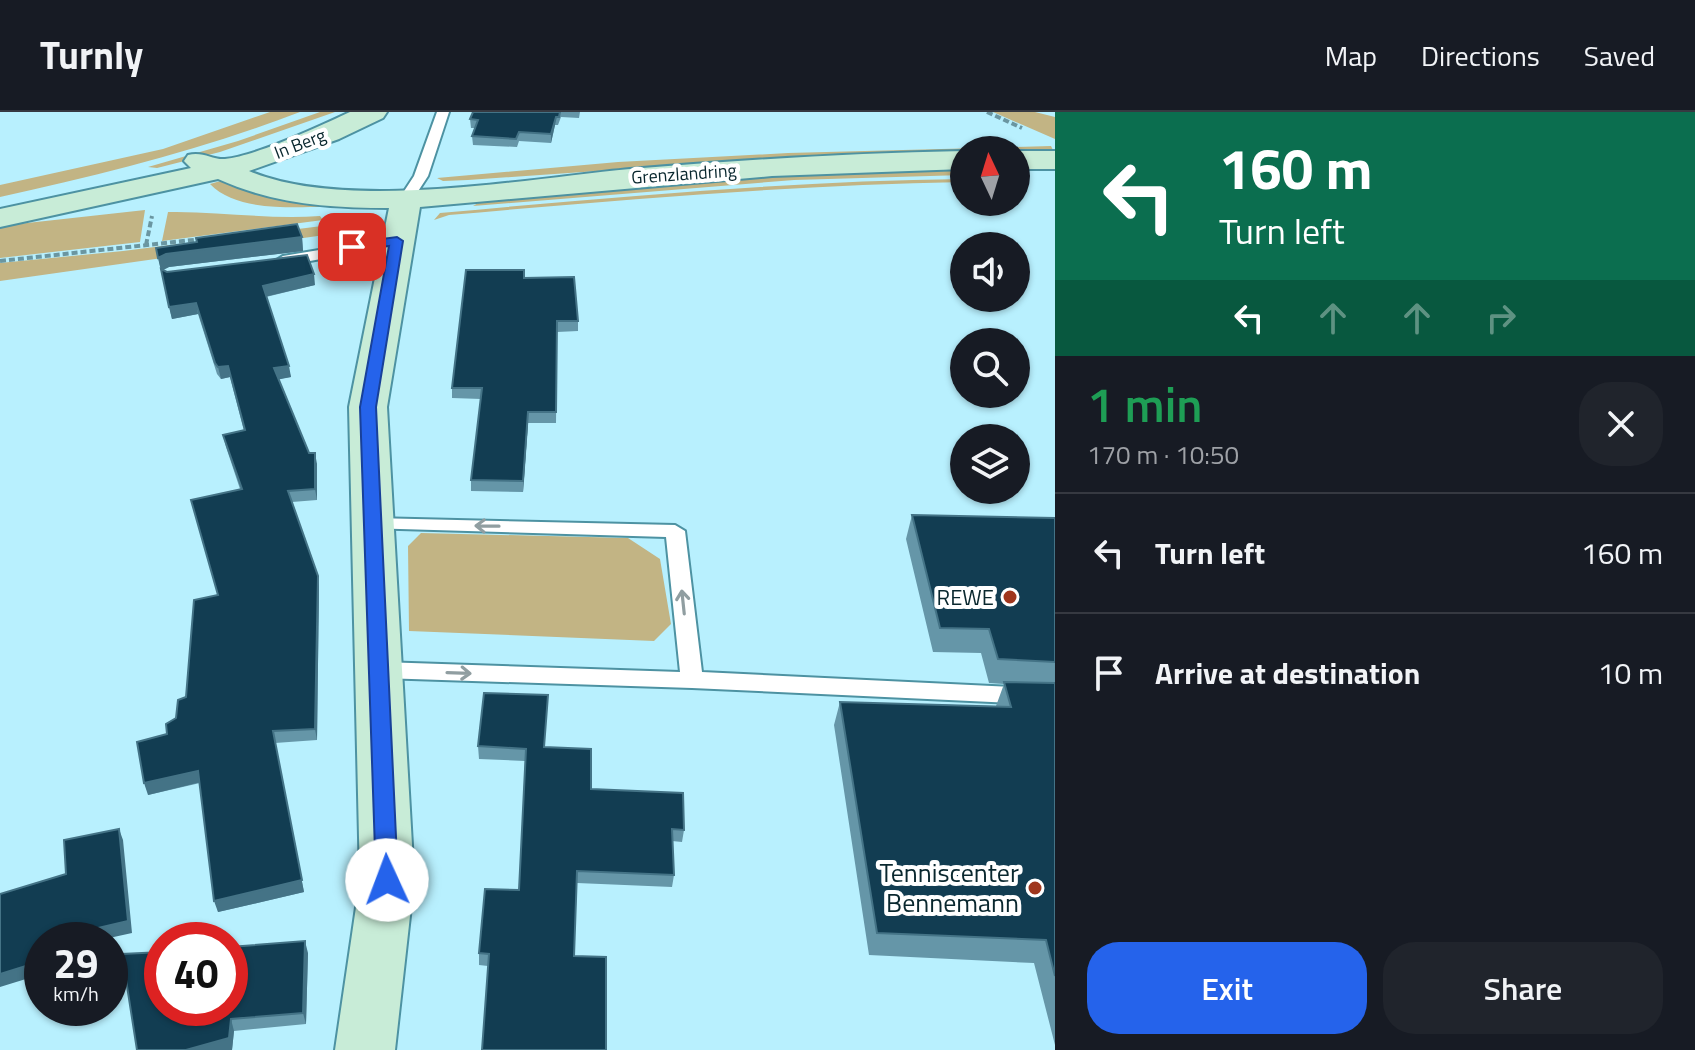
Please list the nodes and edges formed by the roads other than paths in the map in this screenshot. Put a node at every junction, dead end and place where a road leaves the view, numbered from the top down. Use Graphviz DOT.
graph roads {
  1 [pos="344,112"];
  2 [pos="373,112"];
  3 [pos="443,112"];
  4 [pos="1030,160"];
  5 [pos="1055,160"];
  6 [pos="950,161"];
  7 [pos="211,185"];
  8 [pos="0,206"];
  9 [pos="0,218"];
  10 [pos="401,220"];
  11 [pos="272,263"];
  12 [pos="373,524"];
  13 [pos="381,670"];
  14 [pos="692,680"];
  15 [pos="1055,697"];
  16 [pos="365,1050"];
  1 -- 7 [label="main road, In Berg"];
  2 -- 7 [label="main road, In Berg"];
  3 -- 10 [label="lane"];
  4 -- 5 [label="main road"];
  6 -- 10 [label="main road, Grenzlandring"];
  7 -- 8 [label="main road, Grenzlandring"];
  7 -- 9 [label="main road"];
  7 -- 10 [label="main road, Grenzlandring"];
  10 -- 11 [label="lane"];
  10 -- 12 [label="main road"];
  12 -- 13 [label="main road"];
  14 -- 12 [label="lane, one-way"];
  13 -- 14 [label="lane, one-way"];
  13 -- 16 [label="main road"];
  14 -- 15 [label="lane"];
}
